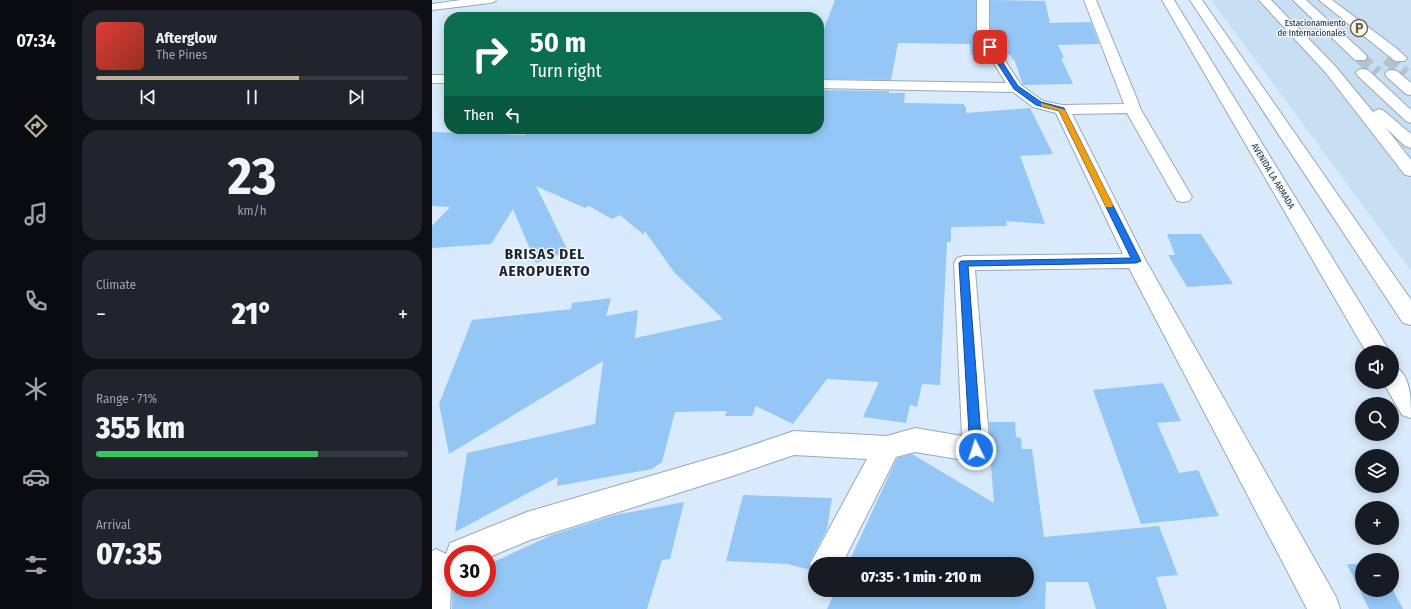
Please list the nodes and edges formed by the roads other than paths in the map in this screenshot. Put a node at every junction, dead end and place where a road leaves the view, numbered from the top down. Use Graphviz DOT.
graph roads {
  1 [pos="490,0"];
  2 [pos="983,0"];
  3 [pos="1090,0"];
  4 [pos="1168,0"];
  5 [pos="1196,0"];
  6 [pos="1265,0"];
  7 [pos="1299,0"];
  8 [pos="1325,0"];
  9 [pos="1345,0"];
  10 [pos="432,7"];
  11 [pos="1312,13"];
  12 [pos="1350,20"];
  13 [pos="1406,55"];
  14 [pos="1347,57"];
  15 [pos="1360,57"];
  16 [pos="1380,58"];
  17 [pos="1331,70"];
  18 [pos="1403,76"];
  19 [pos="432,79"];
  20 [pos="444,79"];
  21 [pos="824,84"];
  22 [pos="1016,88"];
  23 [pos="1411,91"];
  24 [pos="1411,106"];
  25 [pos="1132,108"];
  26 [pos="1062,110"];
  27 [pos="1411,118"];
  28 [pos="1411,143"];
  29 [pos="1411,171"];
  30 [pos="1183,197"];
  31 [pos="1136,261"];
  32 [pos="1411,317"];
  33 [pos="1374,345"];
  34 [pos="1399,387"];
  35 [pos="1411,407"];
  36 [pos="887,448"];
  37 [pos="481,545"];
  38 [pos="830,557"];
  39 [pos="444,564"];
  40 [pos="434,609"];
  41 [pos="1324,609"];
  1 -- 10 [label="street"];
  2 -- 22 [label="street"];
  3 -- 25 [label="street"];
  4 -- 33 [label="street, AVENIDA LA ARMADA"];
  5 -- 32 [label="street"];
  6 -- 17 [label="street"];
  7 -- 11 [label="street"];
  8 -- 12 [label="street"];
  9 -- 13 [label="street"];
  11 -- 14 [label="street"];
  11 -- 15 [label="street"];
  12 -- 13 [label="street"];
  12 -- 16 [label="street"];
  17 -- 28 [label="street"];
  17 -- 29 [label="street"];
  18 -- 23 [label="street"];
  19 -- 20 [label="street"];
  21 -- 22 [label="street"];
  22 -- 26 [label="street"];
  24 -- 27 [label="street"];
  25 -- 26 [label="street"];
  25 -- 30 [label="street"];
  26 -- 31 [label="street"];
  31 -- 36 [label="street"];
  31 -- 41 [label="street"];
  34 -- 35 [label="street"];
  36 -- 37 [label="street"];
  36 -- 38 [label="street"];
  39 -- 40 [label="street"];
}
